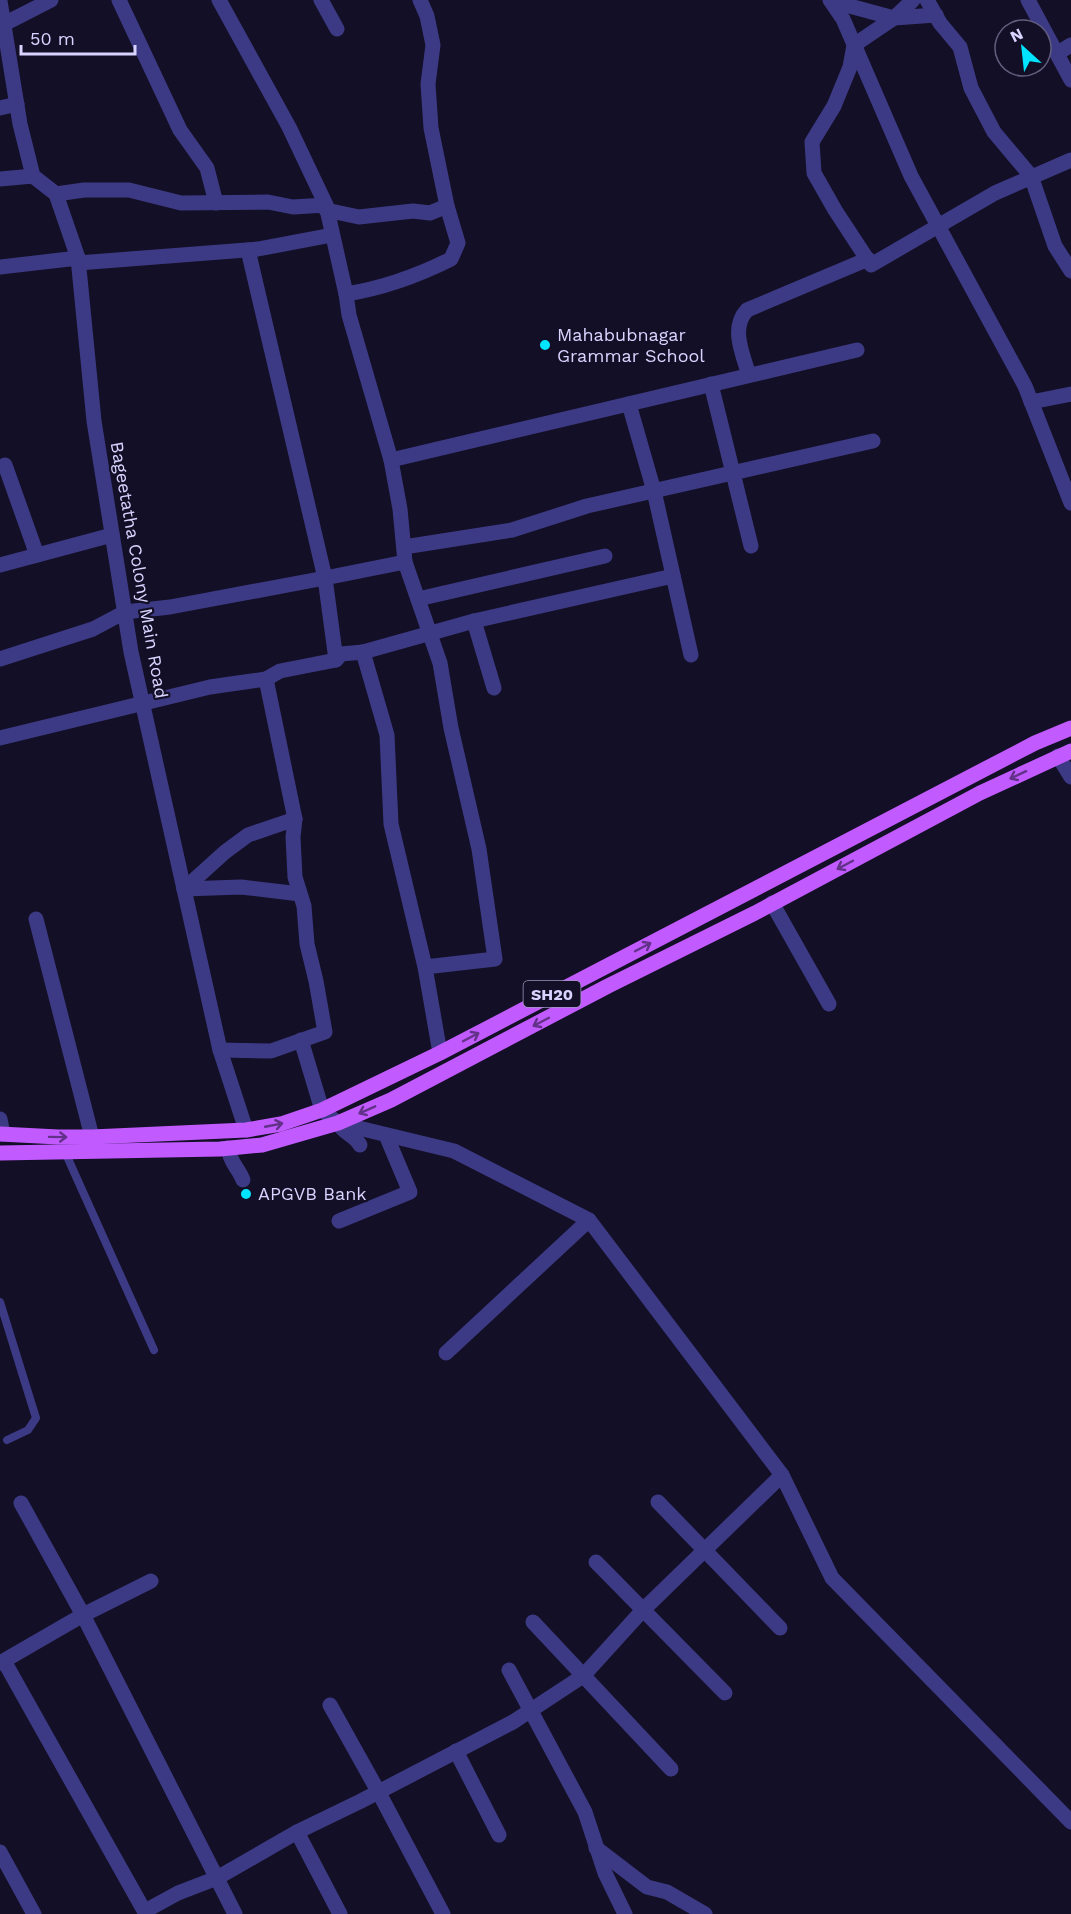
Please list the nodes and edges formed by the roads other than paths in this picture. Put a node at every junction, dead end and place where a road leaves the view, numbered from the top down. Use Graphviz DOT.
graph roads {
  1 [pos="51,0"];
  2 [pos="119,0"];
  3 [pos="219,0"];
  4 [pos="321,0"];
  5 [pos="420,0"];
  6 [pos="913,0"];
  7 [pos="927,0"];
  8 [pos="1028,0"];
  9 [pos="0,1"];
  10 [pos="831,1"];
  11 [pos="936,15"];
  12 [pos="894,18"];
  13 [pos="4,24"];
  14 [pos="337,29"];
  15 [pos="854,45"];
  16 [pos="1064,49"];
  17 [pos="1071,81"];
  18 [pos="17,104"];
  19 [pos="0,108"];
  20 [pos="1071,160"];
  21 [pos="33,176"];
  22 [pos="1031,176"];
  23 [pos="0,179"];
  24 [pos="56,194"];
  25 [pos="216,203"];
  26 [pos="447,206"];
  27 [pos="326,208"];
  28 [pos="938,226"];
  29 [pos="332,235"];
  30 [pos="248,250"];
  31 [pos="868,259"];
  32 [pos="78,261"];
  33 [pos="0,267"];
  34 [pos="1071,271"];
  35 [pos="346,294"];
  36 [pos="857,350"];
  37 [pos="749,375"];
  38 [pos="711,384"];
  39 [pos="1071,394"];
  40 [pos="1031,402"];
  41 [pos="629,404"];
  42 [pos="873,441"];
  43 [pos="391,460"];
  44 [pos="5,465"];
  45 [pos="733,475"];
  46 [pos="654,491"];
  47 [pos="1071,503"];
  48 [pos="112,535"];
  49 [pos="751,546"];
  50 [pos="37,555"];
  51 [pos="405,555"];
  52 [pos="605,556"];
  53 [pos="0,565"];
  54 [pos="673,576"];
  55 [pos="325,578"];
  56 [pos="418,599"];
  57 [pos="125,612"];
  58 [pos="474,621"];
  59 [pos="430,633"];
  60 [pos="363,652"];
  61 [pos="691,655"];
  62 [pos="0,659"];
  63 [pos="336,660"];
  64 [pos="266,679"];
  65 [pos="494,688"];
  66 [pos="143,703"];
  67 [pos="1071,728"];
  68 [pos="0,738"];
  69 [pos="1064,754"];
  70 [pos="1071,777"];
  71 [pos="295,819"];
  72 [pos="184,889"];
  73 [pos="300,894"];
  74 [pos="772,903"];
  75 [pos="36,919"];
  76 [pos="425,968"];
  77 [pos="830,1004"];
  78 [pos="301,1040"];
  79 [pos="220,1050"];
  80 [pos="440,1053"];
  81 [pos="322,1110"];
  82 [pos="338,1123"];
  83 [pos="1,1129"];
  84 [pos="246,1130"];
  85 [pos="386,1135"];
  86 [pos="92,1137"];
  87 [pos="360,1145"];
  88 [pos="228,1148"];
  89 [pos="65,1152"];
  90 [pos="0,1153"];
  91 [pos="243,1180"];
  92 [pos="589,1220"];
  93 [pos="339,1221"];
  94 [pos="0,1302"];
  95 [pos="154,1350"];
  96 [pos="446,1353"];
  97 [pos="7,1440"];
  98 [pos="782,1475"];
  99 [pos="658,1502"];
  100 [pos="21,1503"];
  101 [pos="704,1549"];
  102 [pos="596,1562"];
  103 [pos="151,1581"];
  104 [pos="642,1611"];
  105 [pos="83,1615"];
  106 [pos="533,1622"];
  107 [pos="780,1628"];
  108 [pos="2,1662"];
  109 [pos="509,1670"];
  110 [pos="583,1676"];
  111 [pos="724,1693"];
  112 [pos="330,1705"];
  113 [pos="531,1710"];
  114 [pos="456,1751"];
  115 [pos="671,1769"];
  116 [pos="378,1791"];
  117 [pos="1071,1822"];
  118 [pos="297,1832"];
  119 [pos="499,1835"];
  120 [pos="597,1848"];
  121 [pos="0,1852"];
  122 [pos="217,1878"];
  123 [pos="145,1912"];
  124 [pos="34,1914"];
  125 [pos="235,1914"];
  126 [pos="340,1914"];
  127 [pos="443,1914"];
  128 [pos="625,1914"];
  129 [pos="705,1914"];
  1 -- 13 [label="street"];
  2 -- 25 [label="street"];
  3 -- 27 [label="street"];
  4 -- 14 [label="street"];
  5 -- 26 [label="street"];
  6 -- 12 [label="street"];
  7 -- 11 [label="street"];
  8 -- 16 [label="street"];
  9 -- 13 [label="street"];
  10 -- 12 [label="street"];
  10 -- 15 [label="street"];
  11 -- 12 [label="street"];
  11 -- 22 [label="street"];
  12 -- 15 [label="street"];
  13 -- 18 [label="street"];
  15 -- 28 [label="street"];
  15 -- 31 [label="street"];
  16 -- 17 [label="street"];
  18 -- 19 [label="street"];
  18 -- 21 [label="street"];
  20 -- 22 [label="street"];
  21 -- 23 [label="street"];
  21 -- 24 [label="street"];
  22 -- 28 [label="street"];
  22 -- 34 [label="street"];
  24 -- 25 [label="street"];
  24 -- 32 [label="street, Bageetatha Colony Main Road"];
  25 -- 27 [label="street"];
  26 -- 27 [label="street"];
  26 -- 35 [label="street"];
  27 -- 29 [label="street"];
  28 -- 31 [label="street"];
  28 -- 40 [label="street"];
  29 -- 30 [label="street"];
  29 -- 35 [label="street"];
  30 -- 32 [label="street"];
  30 -- 55 [label="street"];
  31 -- 37 [label="street"];
  32 -- 33 [label="street"];
  32 -- 48 [label="street, Bageetatha Colony Main Road"];
  35 -- 43 [label="street"];
  36 -- 37 [label="street"];
  37 -- 38 [label="street"];
  38 -- 41 [label="street"];
  38 -- 45 [label="street"];
  39 -- 40 [label="street"];
  40 -- 47 [label="street"];
  41 -- 43 [label="street"];
  41 -- 46 [label="street"];
  42 -- 45 [label="street"];
  43 -- 51 [label="street"];
  44 -- 50 [label="street"];
  45 -- 46 [label="street"];
  45 -- 49 [label="street"];
  46 -- 51 [label="street"];
  46 -- 54 [label="street"];
  48 -- 50 [label="street"];
  48 -- 57 [label="street, Bageetatha Colony Main Road"];
  50 -- 53 [label="street"];
  51 -- 55 [label="street"];
  51 -- 56 [label="street"];
  52 -- 56 [label="street"];
  54 -- 58 [label="street"];
  54 -- 61 [label="street"];
  55 -- 57 [label="street"];
  55 -- 63 [label="street"];
  56 -- 59 [label="street"];
  57 -- 62 [label="street"];
  57 -- 66 [label="street, Bageetatha Colony Main Road"];
  58 -- 59 [label="street"];
  58 -- 65 [label="street"];
  59 -- 60 [label="street"];
  59 -- 76 [label="street"];
  60 -- 63 [label="street"];
  60 -- 76 [label="street"];
  63 -- 64 [label="street"];
  64 -- 66 [label="street"];
  64 -- 71 [label="street"];
  66 -- 68 [label="street"];
  66 -- 72 [label="street, Bageetatha Colony Main Road"];
  80 -- 67 [label="main road, SH20, one-way"];
  69 -- 70 [label="street"];
  69 -- 74 [label="main road, SH20, one-way"];
  71 -- 72 [label="street"];
  71 -- 73 [label="street"];
  72 -- 73 [label="street"];
  72 -- 79 [label="street, Bageetatha Colony Main Road"];
  73 -- 78 [label="street"];
  74 -- 77 [label="street"];
  74 -- 82 [label="main road, SH20, one-way"];
  75 -- 86 [label="street"];
  76 -- 80 [label="street"];
  78 -- 79 [label="street"];
  78 -- 81 [label="street"];
  79 -- 84 [label="street, Bageetatha Colony Main Road"];
  80 -- 81 [label="main road, SH20"];
  81 -- 82 [label="street"];
  84 -- 81 [label="main road, SH20, one-way"];
  82 -- 85 [label="street"];
  82 -- 87 [label="street"];
  82 -- 88 [label="main road, SH20"];
  83 -- 86 [label="main road, SH20, one-way"];
  84 -- 86 [label="main road, SH20"];
  85 -- 92 [label="street"];
  85 -- 93 [label="street"];
  88 -- 89 [label="main road, SH20"];
  88 -- 91 [label="street"];
  89 -- 90 [label="main road, SH20"];
  89 -- 95 [label="lane"];
  92 -- 96 [label="street"];
  92 -- 98 [label="street"];
  94 -- 97 [label="lane"];
  98 -- 101 [label="street"];
  98 -- 117 [label="street"];
  99 -- 101 [label="street"];
  100 -- 105 [label="street"];
  101 -- 104 [label="street"];
  101 -- 107 [label="street"];
  102 -- 104 [label="street"];
  103 -- 105 [label="street"];
  104 -- 110 [label="street"];
  104 -- 111 [label="street"];
  105 -- 108 [label="street"];
  105 -- 122 [label="street"];
  106 -- 110 [label="street"];
  108 -- 123 [label="street"];
  109 -- 113 [label="street"];
  110 -- 113 [label="street"];
  110 -- 115 [label="street"];
  112 -- 116 [label="street"];
  113 -- 114 [label="street"];
  113 -- 120 [label="street"];
  114 -- 116 [label="street"];
  114 -- 119 [label="street"];
  116 -- 118 [label="street"];
  116 -- 127 [label="street"];
  118 -- 122 [label="street"];
  118 -- 126 [label="street"];
  120 -- 128 [label="street"];
  120 -- 129 [label="street"];
  121 -- 124 [label="street"];
  122 -- 123 [label="street"];
  122 -- 125 [label="street"];
}
